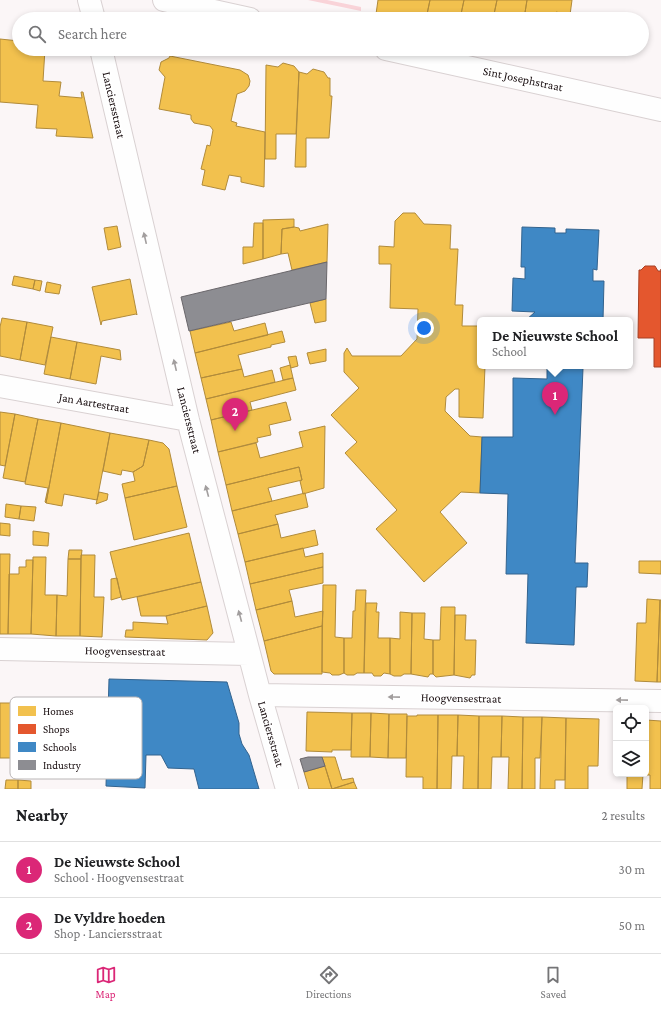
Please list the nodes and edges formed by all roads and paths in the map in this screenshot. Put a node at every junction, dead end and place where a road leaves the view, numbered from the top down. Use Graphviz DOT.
graph roads {
  1 [pos="89,0"];
  2 [pos="164,0"];
  3 [pos="92,12"];
  4 [pos="218,12"];
  5 [pos="103,56"];
  6 [pos="418,56"];
  7 [pos="661,110"];
  8 [pos="0,386"];
  9 [pos="188,420"];
  10 [pos="0,649"];
  11 [pos="249,654"];
  12 [pos="260,694"];
  13 [pos="661,701"];
  14 [pos="287,789"];
  1 -- 3 [label="street"];
  2 -- 4 [label="street"];
  9 -- 5 [label="street, Lanciersstraat, one-way"];
  6 -- 7 [label="street, Sint Josephstraat"];
  8 -- 9 [label="street, Jan Aartestraat"];
  11 -- 9 [label="street, Lanciersstraat, one-way"];
  10 -- 11 [label="street, Hoogvensestraat"];
  11 -- 12 [label="street, Lanciersstraat"];
  13 -- 12 [label="street, Hoogvensestraat, one-way"];
  12 -- 14 [label="street, Lanciersstraat"];
}
